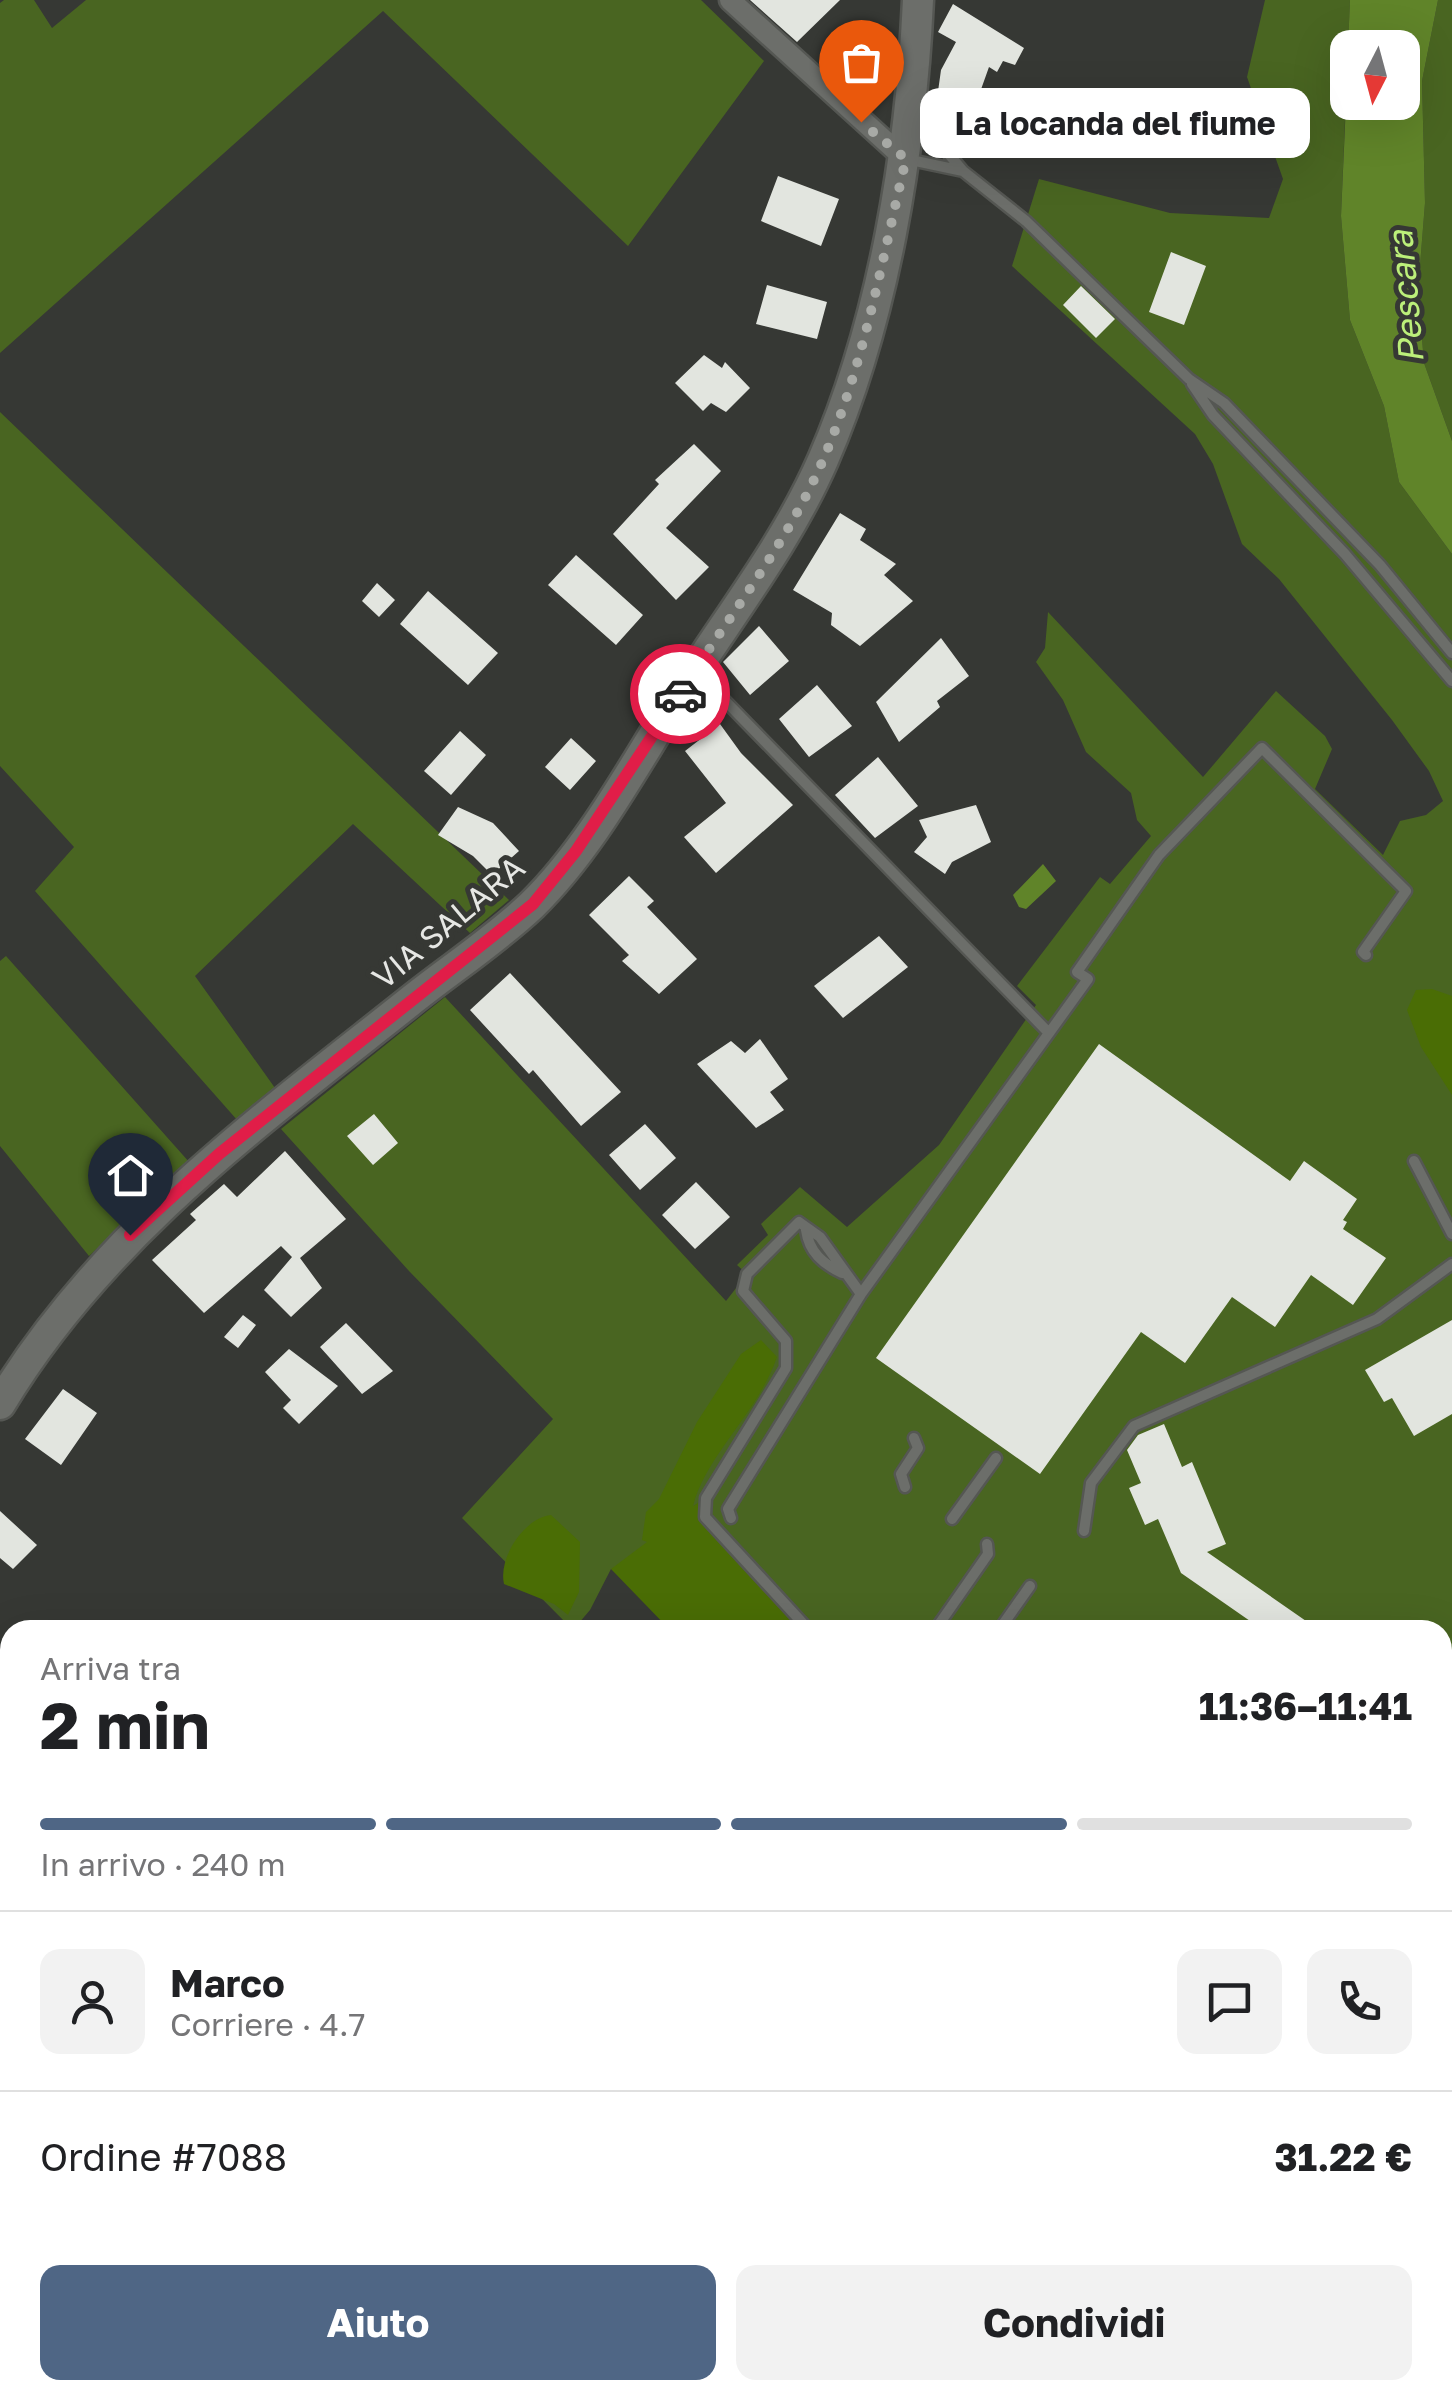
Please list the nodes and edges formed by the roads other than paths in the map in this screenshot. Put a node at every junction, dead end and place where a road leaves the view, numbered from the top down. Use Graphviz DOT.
graph roads {
  1 [pos="730,0"];
  2 [pos="918,0"];
  3 [pos="907,146"];
  4 [pos="963,171"];
  5 [pos="1189,378"];
  6 [pos="1452,653"];
  7 [pos="695,670"];
  8 [pos="1452,681"];
  9 [pos="1366,955"];
  10 [pos="1048,1031"];
  11 [pos="1414,1161"];
  12 [pos="1452,1234"];
  13 [pos="1452,1264"];
  14 [pos="861,1294"];
  15 [pos="0,1404"];
  16 [pos="914,1438"];
  17 [pos="996,1458"];
  18 [pos="906,1488"];
  19 [pos="731,1518"];
  20 [pos="952,1519"];
  21 [pos="1084,1531"];
  22 [pos="988,1544"];
  23 [pos="1030,1586"];
  24 [pos="800,1620"];
  25 [pos="942,1620"];
  26 [pos="1007,1620"];
  1 -- 3 [label="street"];
  2 -- 3 [label="street, VIA SALARA"];
  3 -- 4 [label="lane"];
  3 -- 4 [label="lane"];
  3 -- 7 [label="street, VIA SALARA"];
  4 -- 5 [label="lane"];
  5 -- 6 [label="lane"];
  5 -- 8 [label="lane"];
  7 -- 10 [label="lane"];
  7 -- 15 [label="street, VIA SALARA"];
  9 -- 10 [label="lane"];
  10 -- 14 [label="lane"];
  11 -- 12 [label="lane"];
  13 -- 21 [label="lane"];
  14 -- 19 [label="lane"];
  14 -- 24 [label="lane"];
  16 -- 18 [label="lane"];
  17 -- 20 [label="lane"];
  22 -- 25 [label="lane"];
  23 -- 26 [label="lane"];
}
